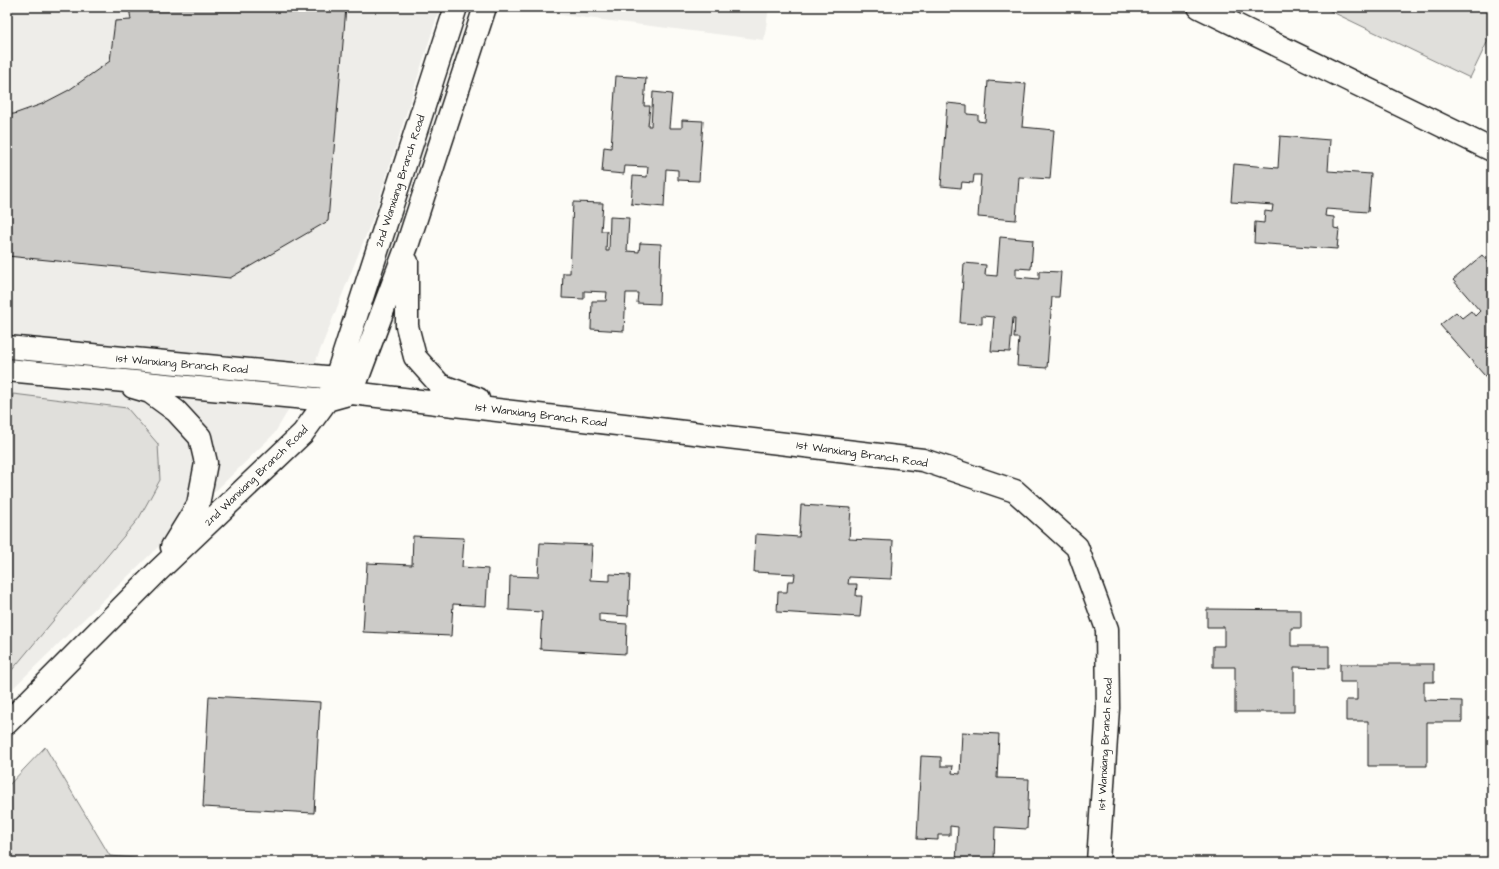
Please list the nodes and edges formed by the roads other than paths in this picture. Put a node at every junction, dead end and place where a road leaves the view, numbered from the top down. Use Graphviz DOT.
graph roads {
  1 [pos="456,7"];
  2 [pos="485,7"];
  3 [pos="1199,7"];
  4 [pos="1492,150"];
  5 [pos="407,246"];
  6 [pos="7,347"];
  7 [pos="7,370"];
  8 [pos="336,378"];
  9 [pos="100,379"];
  10 [pos="352,393"];
  11 [pos="327,400"];
  12 [pos="511,411"];
  13 [pos="158,570"];
  14 [pos="7,723"];
  15 [pos="1098,862"];
  1 -- 8 [label="street, 2nd Wanxiang Branch Road"];
  2 -- 5 [label="street"];
  3 -- 4 [label="street"];
  5 -- 10 [label="street"];
  5 -- 12 [label="street"];
  6 -- 8 [label="street, 1st Wanxiang Branch Road"];
  7 -- 9 [label="street, 1st Wanxiang Branch Road"];
  8 -- 10 [label="street"];
  8 -- 11 [label="street, 2nd Wanxiang Branch Road"];
  9 -- 11 [label="street, 1st Wanxiang Branch Road"];
  9 -- 13 [label="street"];
  10 -- 11 [label="street, 1st Wanxiang Branch Road"];
  10 -- 12 [label="street, 1st Wanxiang Branch Road"];
  11 -- 13 [label="street, 2nd Wanxiang Branch Road"];
  12 -- 15 [label="street, 1st Wanxiang Branch Road"];
  13 -- 14 [label="street, 2nd Wanxiang Branch Road"];
}
